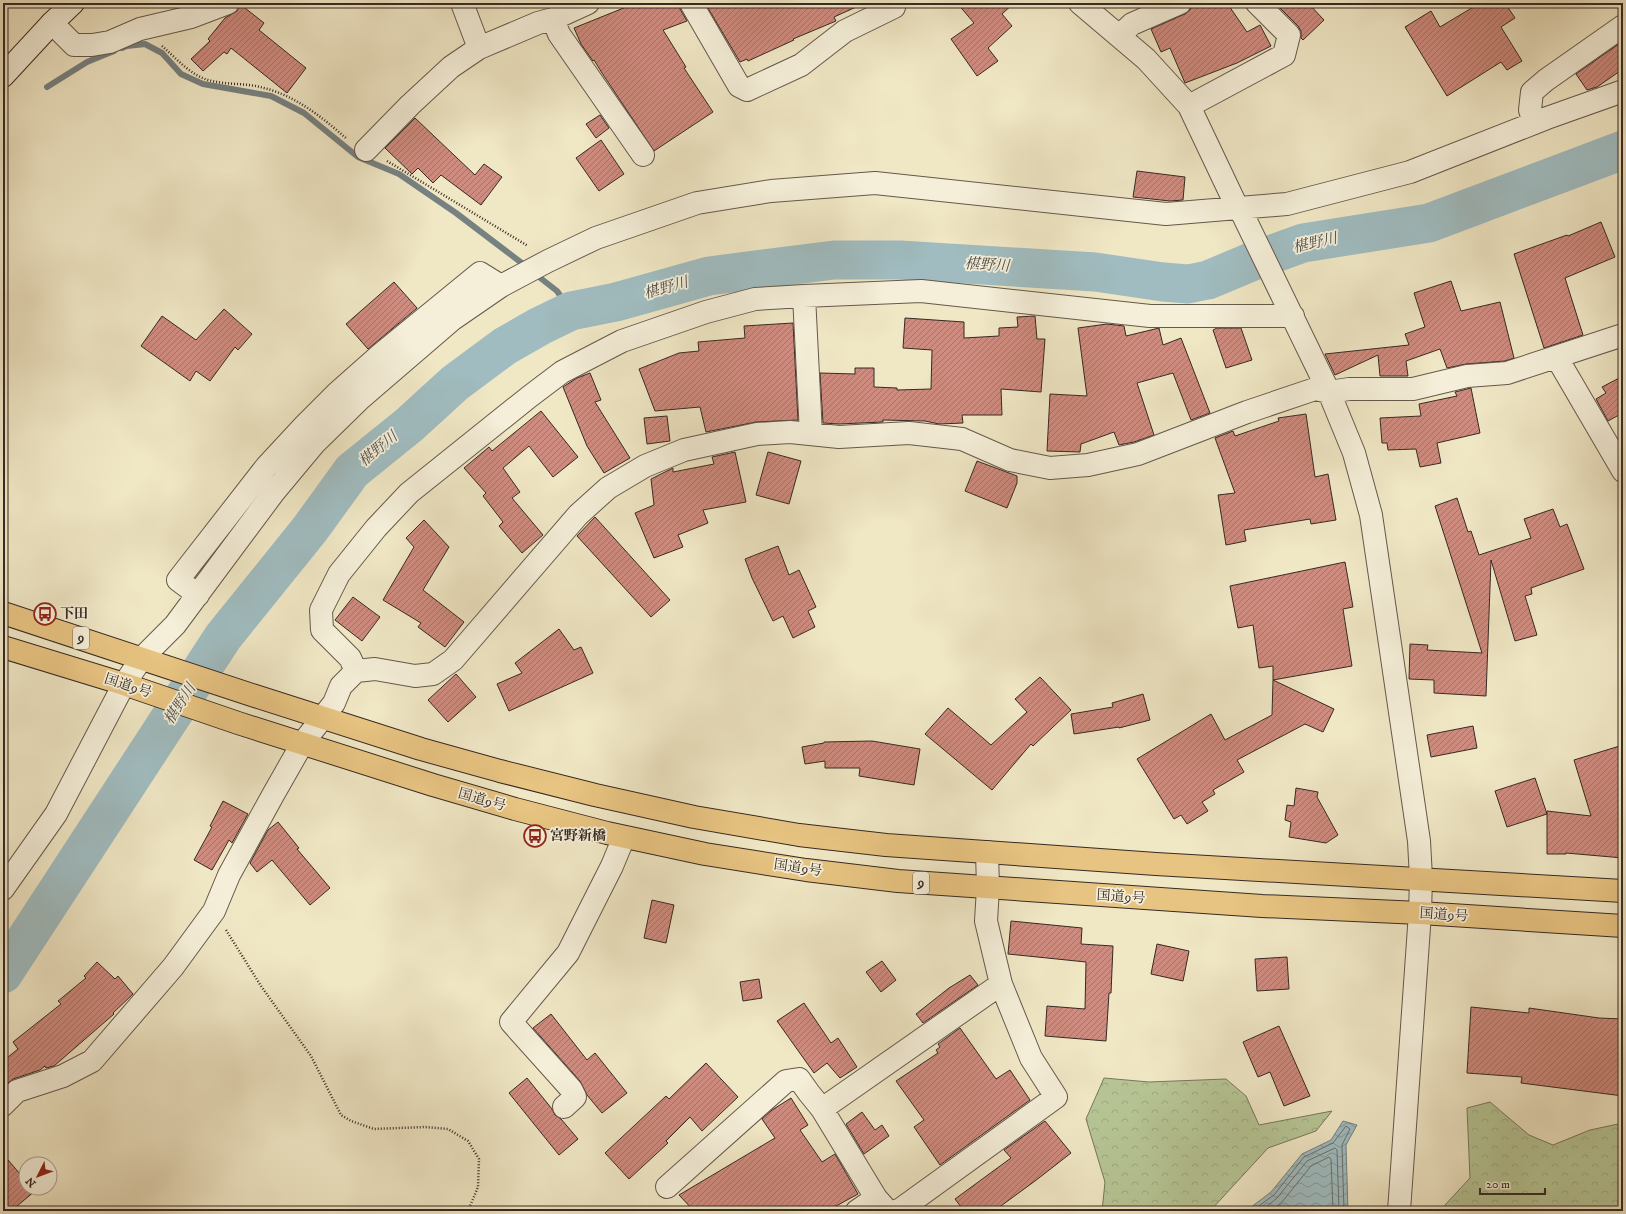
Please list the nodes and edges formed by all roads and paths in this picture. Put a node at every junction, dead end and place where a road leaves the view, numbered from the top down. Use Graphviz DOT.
graph roads {
  1 [pos="73,3"];
  2 [pos="228,3"];
  3 [pos="462,3"];
  4 [pos="588,3"];
  5 [pos="691,3"];
  6 [pos="895,3"];
  7 [pos="1080,3"];
  8 [pos="1180,3"];
  9 [pos="1257,3"];
  10 [pos="553,19"];
  11 [pos="52,23"];
  12 [pos="1623,26"];
  13 [pos="140,29"];
  14 [pos="1119,36"];
  15 [pos="479,48"];
  16 [pos="3,76"];
  17 [pos="1623,91"];
  18 [pos="1189,106"];
  19 [pos="1534,123"];
  20 [pos="366,150"];
  21 [pos="643,155"];
  22 [pos="1240,211"];
  23 [pos="548,261"];
  24 [pos="804,296"];
  25 [pos="1290,309"];
  26 [pos="1623,335"];
  27 [pos="1558,358"];
  28 [pos="1329,392"];
  29 [pos="811,434"];
  30 [pos="1623,471"];
  31 [pos="3,613"];
  32 [pos="3,647"];
  33 [pos="150,661"];
  34 [pos="356,671"];
  35 [pos="133,687"];
  36 [pos="323,718"];
  37 [pos="302,744"];
  38 [pos="624,837"];
  39 [pos="987,852"];
  40 [pos="1421,878"];
  41 [pos="988,888"];
  42 [pos="3,890"];
  43 [pos="1623,890"];
  44 [pos="214,911"];
  45 [pos="1420,913"];
  46 [pos="1623,926"];
  47 [pos="1000,984"];
  48 [pos="3,1105"];
  49 [pos="564,1107"];
  50 [pos="822,1110"];
  51 [pos="667,1187"];
  52 [pos="881,1204"];
  53 [pos="468,1211"];
  54 [pos="857,1211"];
  55 [pos="896,1211"];
  56 [pos="1399,1211"];
  1 -- 11 [label="street"];
  2 -- 13 [label="street"];
  3 -- 15 [label="street"];
  4 -- 10 [label="street"];
  5 -- 6 [label="street"];
  7 -- 14 [label="street"];
  8 -- 14 [label="street"];
  9 -- 18 [label="street"];
  10 -- 15 [label="street"];
  10 -- 21 [label="street"];
  11 -- 13 [label="street"];
  11 -- 16 [label="street"];
  12 -- 19 [label="street"];
  13 -- 20 [label="path"];
  14 -- 18 [label="street"];
  15 -- 20 [label="street"];
  17 -- 19 [label="street"];
  18 -- 22 [label="street"];
  19 -- 22 [label="street"];
  20 -- 23 [label="path"];
  22 -- 23 [label="street"];
  22 -- 25 [label="street"];
  23 -- 33 [label="street"];
  24 -- 25 [label="street"];
  24 -- 29 [label="street"];
  24 -- 34 [label="street"];
  25 -- 28 [label="street"];
  26 -- 27 [label="street"];
  27 -- 28 [label="street"];
  27 -- 30 [label="street"];
  28 -- 29 [label="street"];
  28 -- 40 [label="street"];
  29 -- 34 [label="street"];
  31 -- 33 [label="highway, 9"];
  32 -- 35 [label="highway, 国道9号 / 9"];
  33 -- 35 [label="street"];
  33 -- 36 [label="highway, 9"];
  34 -- 36 [label="street"];
  35 -- 37 [label="highway, 国道9号 / 9"];
  35 -- 42 [label="street"];
  36 -- 37 [label="street"];
  36 -- 39 [label="highway, 9"];
  37 -- 38 [label="highway, 国道9号 / 9"];
  37 -- 44 [label="street"];
  38 -- 41 [label="highway, 国道9号 / 9"];
  38 -- 49 [label="street"];
  39 -- 40 [label="highway, 9"];
  39 -- 41 [label="street"];
  40 -- 43 [label="highway, 9"];
  40 -- 45 [label="street"];
  41 -- 45 [label="highway, 国道9号 / 9"];
  41 -- 47 [label="street"];
  44 -- 48 [label="street"];
  44 -- 53 [label="path"];
  45 -- 46 [label="highway, 国道9号 / 9"];
  45 -- 56 [label="street"];
  47 -- 50 [label="street"];
  47 -- 55 [label="street"];
  50 -- 51 [label="street"];
  50 -- 52 [label="street"];
  52 -- 54 [label="street"];
}
